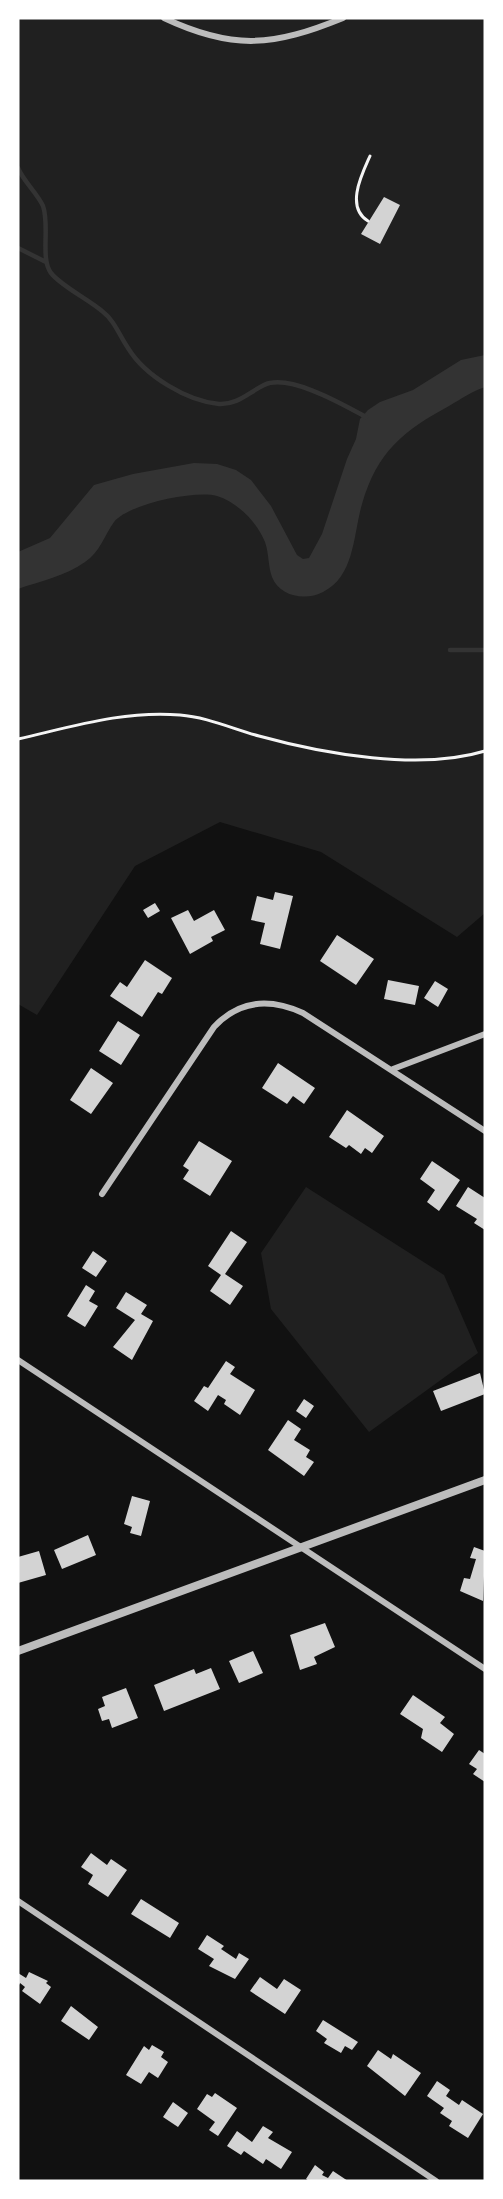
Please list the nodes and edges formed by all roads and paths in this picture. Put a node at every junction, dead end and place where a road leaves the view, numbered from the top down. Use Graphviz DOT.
graph roads {
  1 [pos="164,18"];
  2 [pos="343,18"];
  3 [pos="370,156"];
  4 [pos="368,221"];
  5 [pos="18,739"];
  6 [pos="485,751"];
  7 [pos="485,1034"];
  8 [pos="393,1069"];
  9 [pos="485,1131"];
  10 [pos="102,1194"];
  11 [pos="18,1360"];
  12 [pos="485,1480"];
  13 [pos="304,1548"];
  14 [pos="18,1652"];
  15 [pos="485,1669"];
  16 [pos="18,1901"];
  17 [pos="436,2181"];
  1 -- 2 [label="street"];
  3 -- 4 [label="path"];
  5 -- 6 [label="path"];
  7 -- 8 [label="street"];
  8 -- 9 [label="street"];
  8 -- 10 [label="street"];
  11 -- 13 [label="street"];
  12 -- 13 [label="street"];
  13 -- 14 [label="street"];
  13 -- 15 [label="street"];
  16 -- 17 [label="street"];
}
